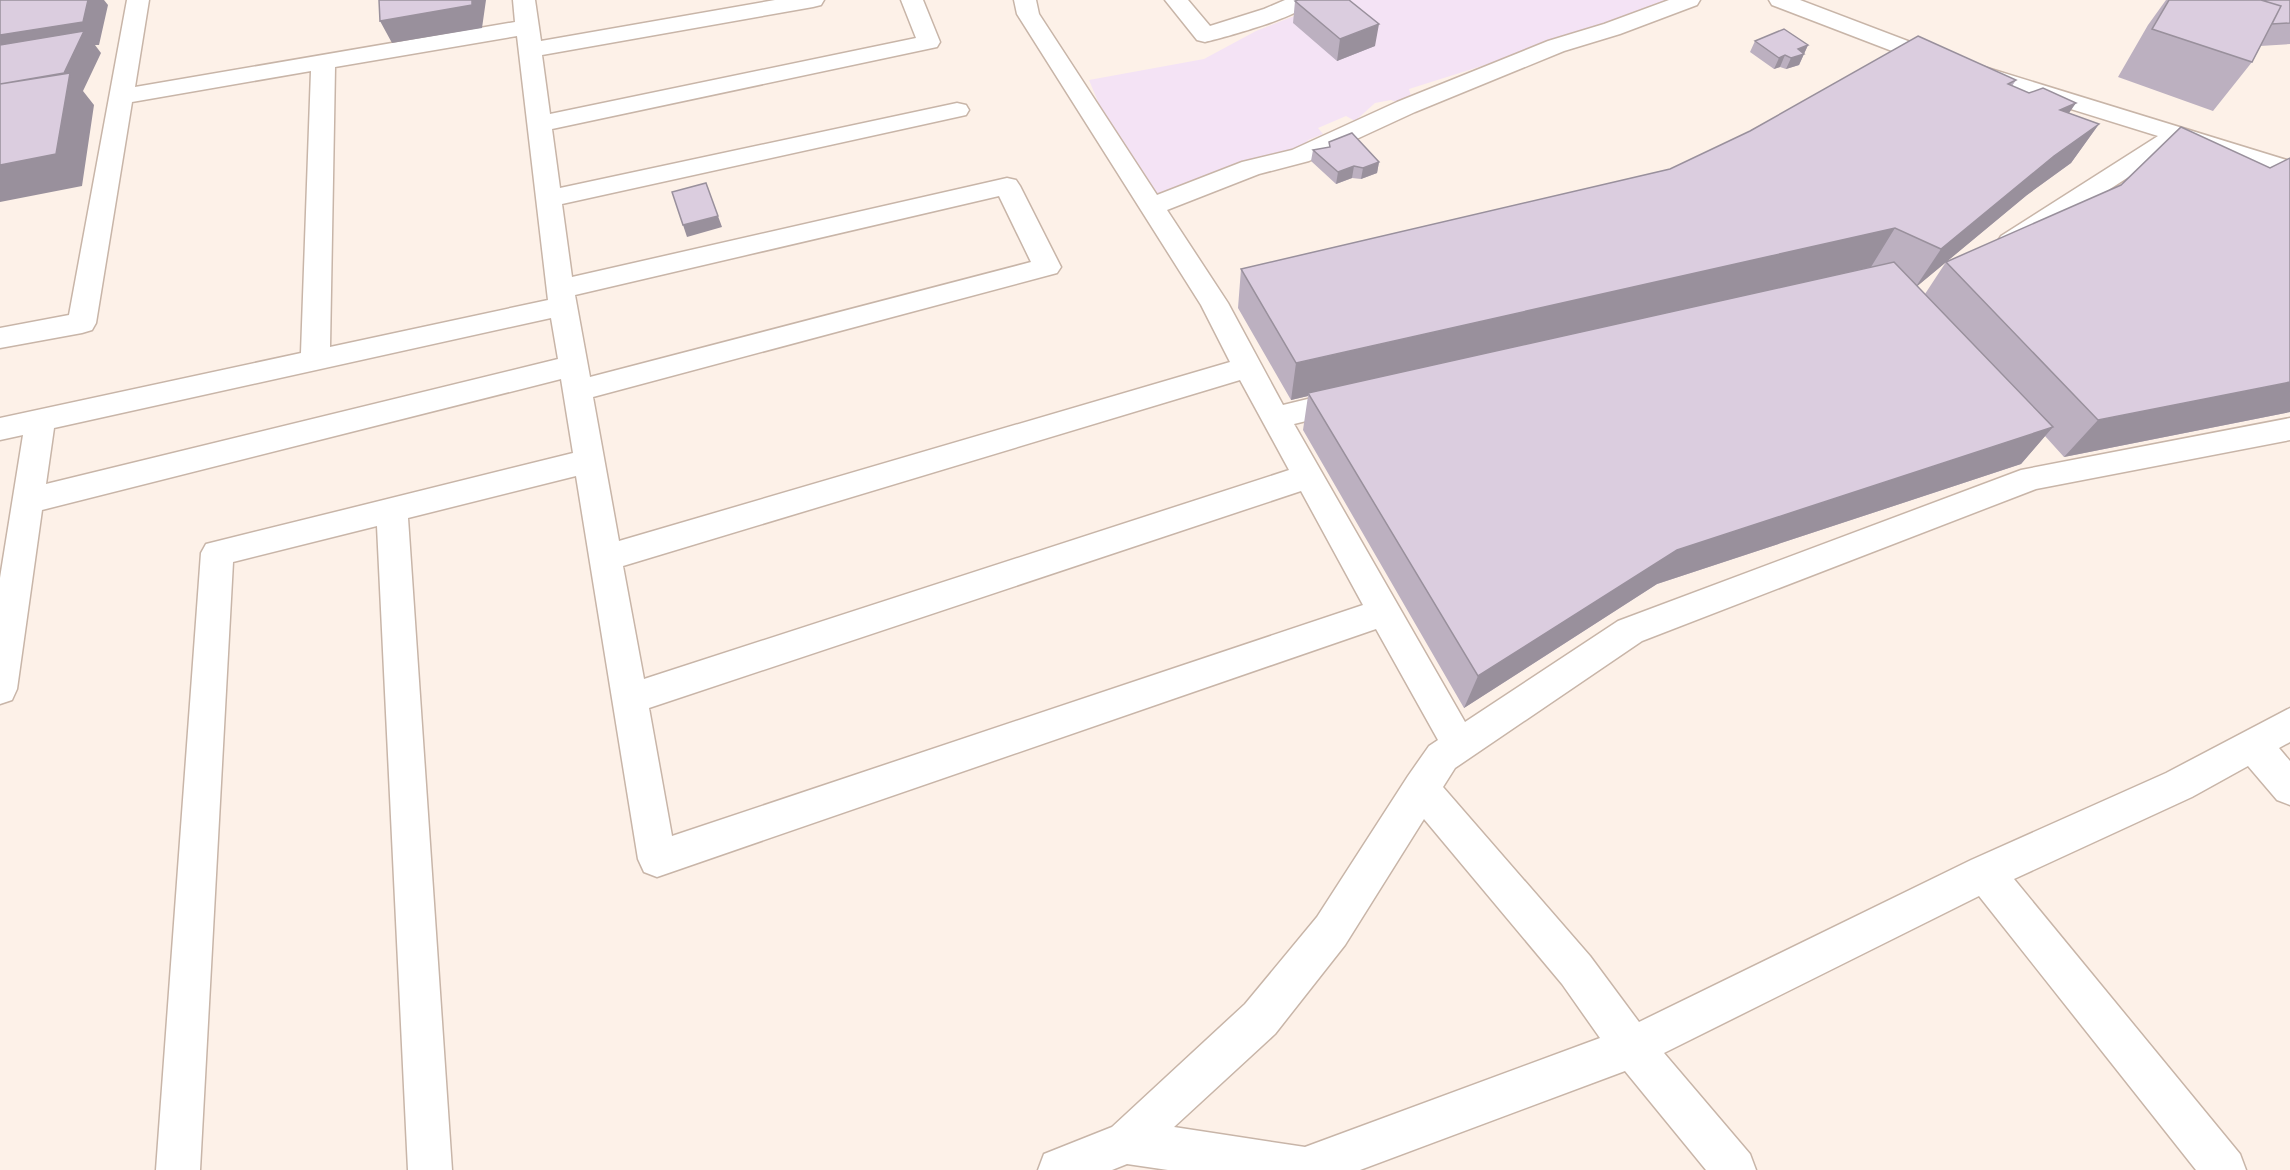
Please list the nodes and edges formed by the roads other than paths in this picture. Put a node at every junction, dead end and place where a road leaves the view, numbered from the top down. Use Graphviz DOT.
graph roads {
  1 [pos="138,0"];
  2 [pos="813,0"];
  3 [pos="912,0"];
  4 [pos="1024,0"];
  5 [pos="1176,0"];
  6 [pos="1303,0"];
  7 [pos="1689,0"];
  8 [pos="1780,0"];
  9 [pos="527,26"];
  10 [pos="1934,59"];
  11 [pos="323,62"];
  12 [pos="1906,71"];
  13 [pos="121,97"];
  14 [pos="957,110"];
  15 [pos="539,124"];
  16 [pos="2178,134"];
  17 [pos="2290,169"];
  18 [pos="548,199"];
  19 [pos="1152,206"];
  20 [pos="1996,251"];
  21 [pos="561,298"];
  22 [pos="0,339"];
  23 [pos="315,360"];
  24 [pos="1247,367"];
  25 [pos="575,379"];
  26 [pos="1380,393"];
  27 [pos="1275,418"];
  28 [pos="40,420"];
  29 [pos="0,429"];
  30 [pos="2290,429"];
  31 [pos="2031,448"];
  32 [pos="589,461"];
  33 [pos="2055,474"];
  34 [pos="1308,476"];
  35 [pos="28,501"];
  36 [pos="392,510"];
  37 [pos="11,542"];
  38 [pos="606,558"];
  39 [pos="1384,612"];
  40 [pos="1,682"];
  41 [pos="630,699"];
  42 [pos="2290,724"];
  43 [pos="1459,744"];
  44 [pos="2253,745"];
  45 [pos="1421,788"];
  46 [pos="2290,788"];
  47 [pos="1984,873"];
  48 [pos="1632,1047"];
  49 [pos="1127,1142"];
  50 [pos="1303,1169"];
  51 [pos="178,1170"];
  52 [pos="430,1170"];
  53 [pos="1060,1170"];
  54 [pos="1734,1170"];
  55 [pos="2224,1170"];
  1 -- 13 [label="street"];
  2 -- 9 [label="street"];
  3 -- 15 [label="street"];
  4 -- 19 [label="street"];
  5 -- 6 [label="street"];
  7 -- 19 [label="street"];
  8 -- 10 [label="street"];
  9 -- 11 [label="street"];
  9 -- 15 [label="street"];
  10 -- 12 [label="street"];
  10 -- 16 [label="street"];
  11 -- 13 [label="street"];
  11 -- 23 [label="street"];
  13 -- 22 [label="street"];
  14 -- 18 [label="street"];
  15 -- 18 [label="street"];
  16 -- 17 [label="street"];
  16 -- 20 [label="street"];
  18 -- 21 [label="street"];
  19 -- 24 [label="street"];
  21 -- 23 [label="street"];
  21 -- 25 [label="street"];
  21 -- 25 [label="street"];
  23 -- 28 [label="street"];
  24 -- 27 [label="street"];
  24 -- 38 [label="street"];
  25 -- 32 [label="street"];
  25 -- 35 [label="street"];
  26 -- 27 [label="street"];
  27 -- 34 [label="street"];
  28 -- 29 [label="street"];
  28 -- 35 [label="street"];
  30 -- 33 [label="street"];
  31 -- 33 [label="street"];
  32 -- 36 [label="street"];
  32 -- 38 [label="street"];
  33 -- 43 [label="street"];
  34 -- 39 [label="street"];
  34 -- 41 [label="street"];
  35 -- 37 [label="street"];
  36 -- 51 [label="street"];
  36 -- 52 [label="street"];
  37 -- 40 [label="street"];
  38 -- 41 [label="street"];
  39 -- 41 [label="street"];
  39 -- 43 [label="street"];
  42 -- 44 [label="street"];
  43 -- 45 [label="street"];
  44 -- 46 [label="street"];
  44 -- 47 [label="street"];
  45 -- 48 [label="street"];
  45 -- 49 [label="street"];
  47 -- 48 [label="street"];
  47 -- 55 [label="street"];
  48 -- 50 [label="street"];
  48 -- 54 [label="street"];
  49 -- 50 [label="street"];
  49 -- 53 [label="street"];
}
